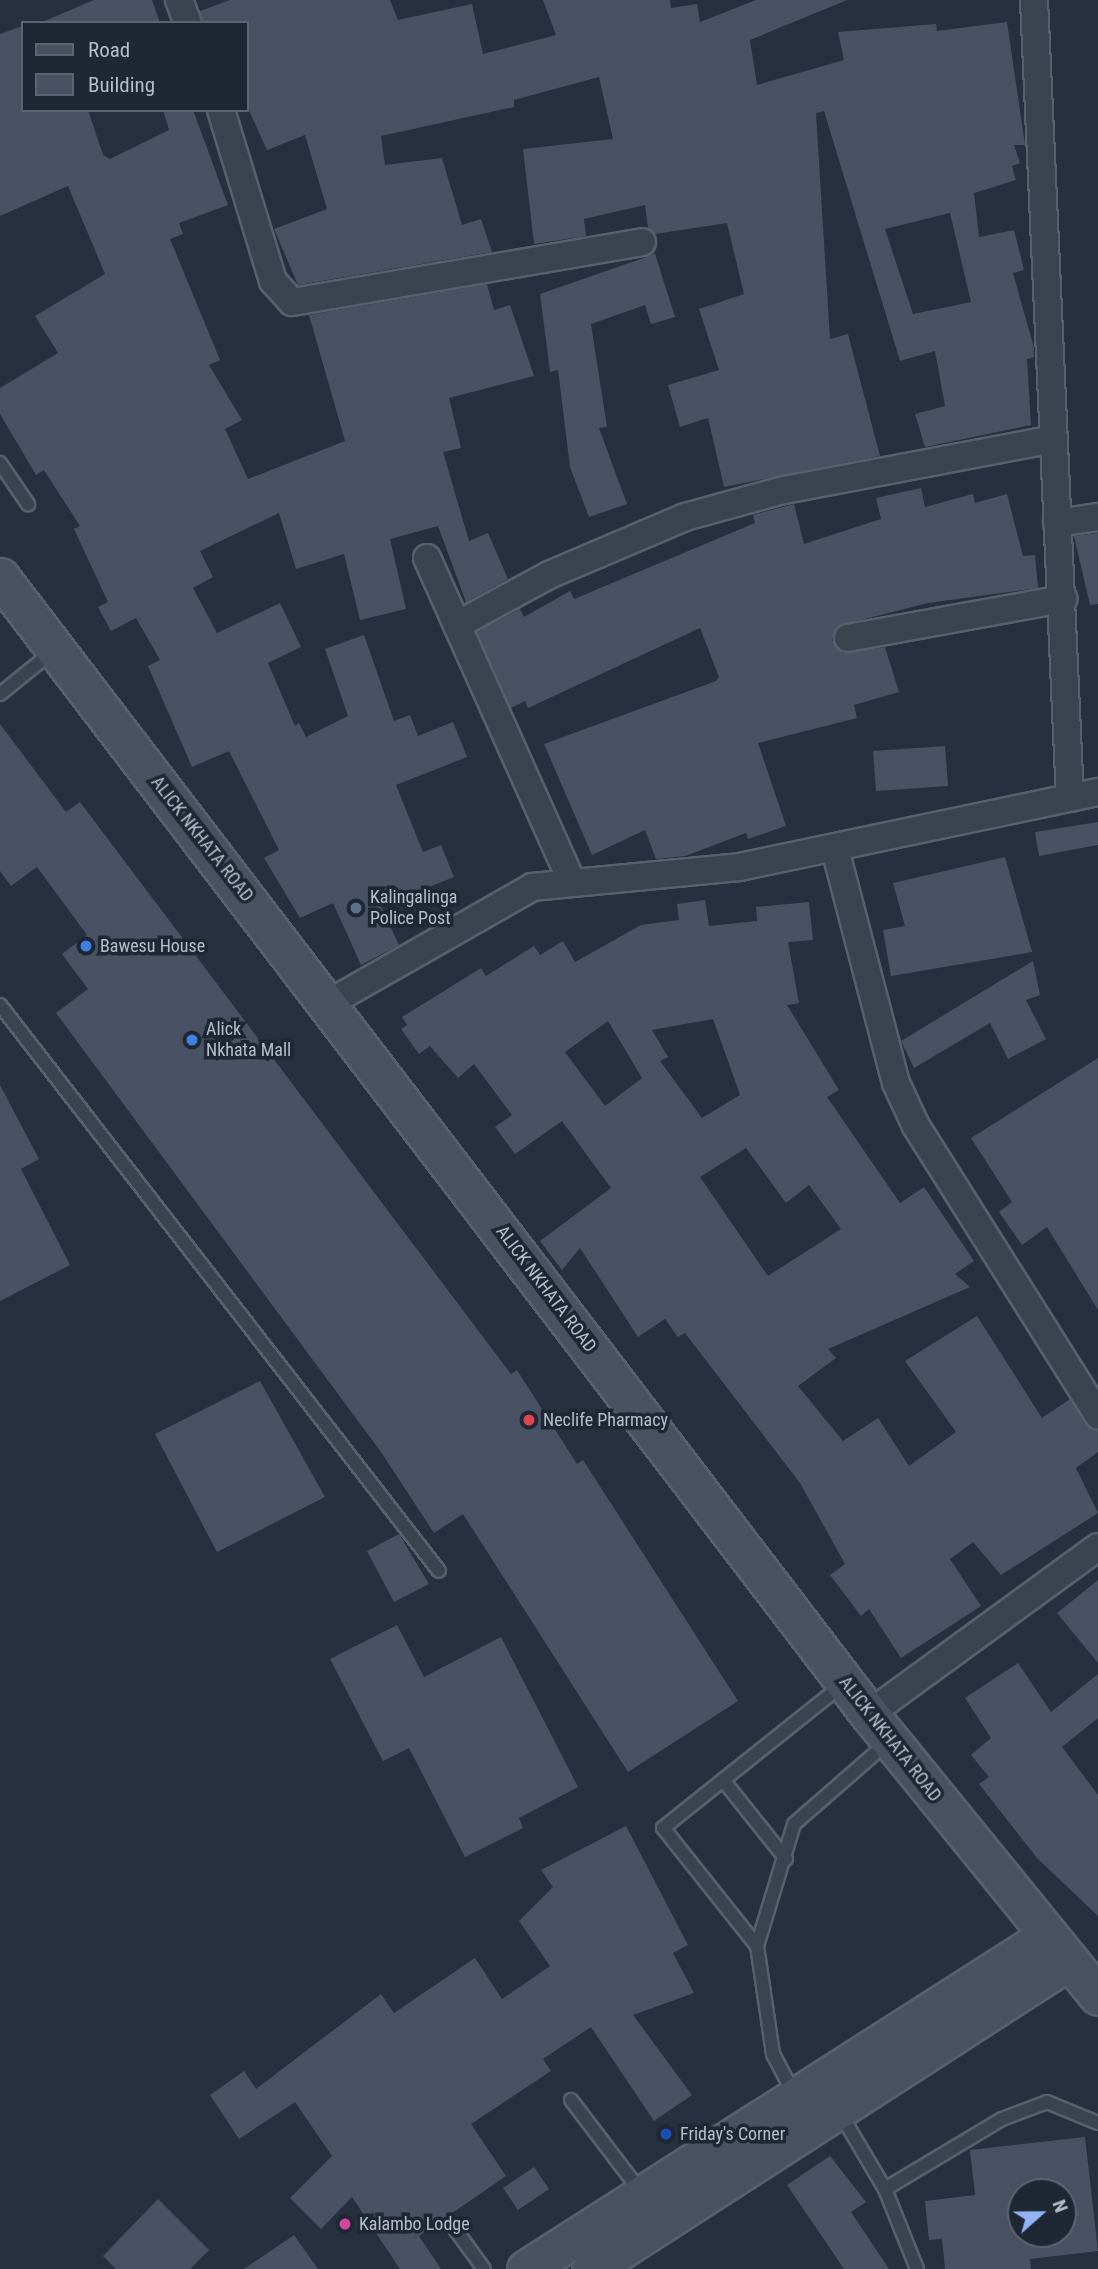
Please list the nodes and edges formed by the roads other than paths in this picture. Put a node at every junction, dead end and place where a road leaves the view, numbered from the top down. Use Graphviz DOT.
graph roads {
  1 [pos="179,0"];
  2 [pos="1034,0"];
  3 [pos="187,21"];
  4 [pos="222,112"];
  5 [pos="642,242"];
  6 [pos="1053,439"];
  7 [pos="0,463"];
  8 [pos="28,504"];
  9 [pos="1098,517"];
  10 [pos="1057,523"];
  11 [pos="427,558"];
  12 [pos="0,577"];
  13 [pos="1063,599"];
  14 [pos="457,625"];
  15 [pos="848,638"];
  16 [pos="55,650"];
  17 [pos="0,694"];
  18 [pos="1098,792"];
  19 [pos="1070,798"];
  20 [pos="835,849"];
  21 [pos="571,880"];
  22 [pos="329,1003"];
  23 [pos="0,1005"];
  24 [pos="1098,1415"];
  25 [pos="1098,1547"];
  26 [pos="439,1571"];
  27 [pos="845,1682"];
  28 [pos="880,1727"];
  29 [pos="723,1780"];
  30 [pos="786,1859"];
  31 [pos="757,1946"];
  32 [pos="1058,1948"];
  33 [pos="1098,1996"];
  34 [pos="571,2101"];
  35 [pos="812,2111"];
  36 [pos="1098,2123"];
  37 [pos="884,2189"];
  38 [pos="643,2195"];
  39 [pos="452,2225"];
  40 [pos="484,2269"];
  41 [pos="526,2269"];
  42 [pos="591,2269"];
  43 [pos="917,2269"];
  1 -- 3 [label="street"];
  2 -- 6 [label="street"];
  4 -- 5 [label="street"];
  6 -- 10 [label="street"];
  6 -- 14 [label="street"];
  7 -- 8 [label="lane"];
  9 -- 10 [label="street"];
  10 -- 13 [label="street"];
  11 -- 14 [label="street"];
  12 -- 16 [label="main road, ALICK NKHATA ROAD"];
  13 -- 15 [label="street"];
  13 -- 19 [label="street"];
  14 -- 21 [label="street"];
  16 -- 17 [label="lane"];
  16 -- 22 [label="main road, ALICK NKHATA ROAD"];
  18 -- 19 [label="street"];
  19 -- 20 [label="street"];
  20 -- 21 [label="street"];
  20 -- 24 [label="street"];
  21 -- 22 [label="street"];
  22 -- 27 [label="main road, ALICK NKHATA ROAD"];
  23 -- 26 [label="lane"];
  25 -- 28 [label="street"];
  27 -- 28 [label="main road, ALICK NKHATA ROAD"];
  27 -- 29 [label="lane"];
  28 -- 30 [label="lane"];
  28 -- 32 [label="main road, ALICK NKHATA ROAD"];
  29 -- 30 [label="lane"];
  29 -- 31 [label="lane"];
  30 -- 31 [label="lane"];
  31 -- 35 [label="lane"];
  32 -- 33 [label="main road, ALICK NKHATA ROAD"];
  32 -- 35 [label="main road"];
  34 -- 38 [label="lane"];
  35 -- 37 [label="lane"];
  35 -- 38 [label="main road"];
  35 -- 42 [label="main road"];
  36 -- 37 [label="lane"];
  37 -- 43 [label="lane"];
  38 -- 41 [label="main road"];
  39 -- 40 [label="lane"];
}
